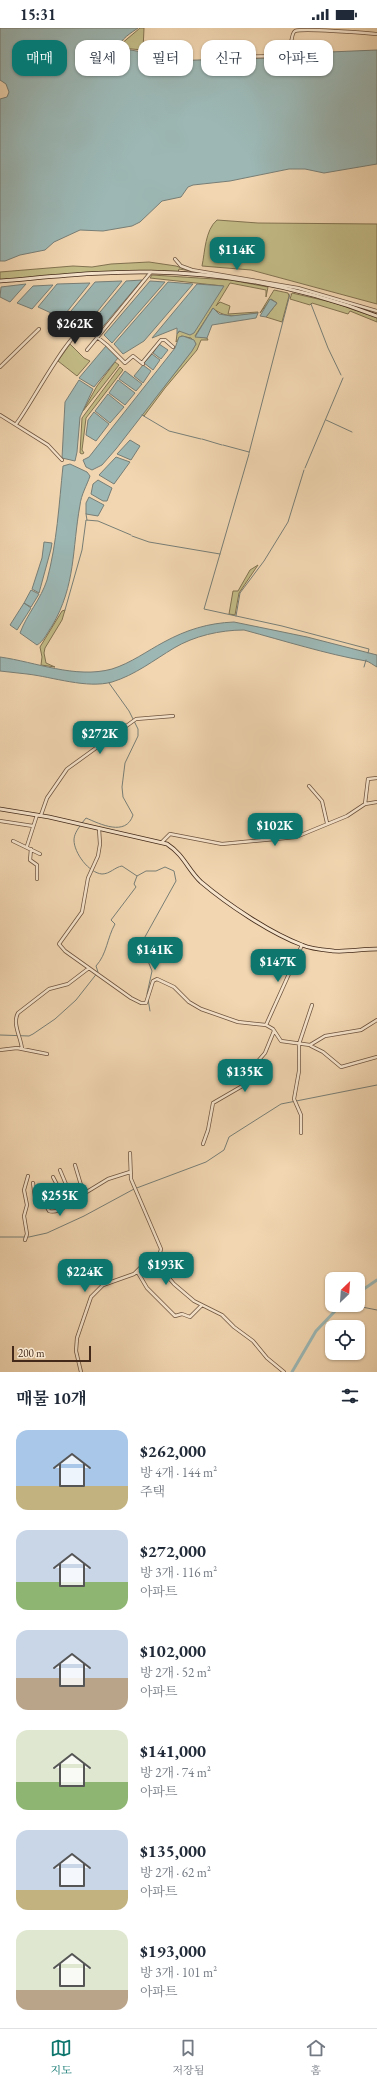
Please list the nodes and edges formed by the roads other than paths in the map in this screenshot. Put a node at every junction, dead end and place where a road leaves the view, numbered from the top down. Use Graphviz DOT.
graph roads {
  1 [pos="346,29"];
  2 [pos="377,34"];
  3 [pos="256,56"];
  4 [pos="175,258"];
  5 [pos="151,272"];
  6 [pos="0,281"];
  7 [pos="377,311"];
  8 [pos="377,316"];
  9 [pos="39,329"];
  10 [pos="97,338"];
  11 [pos="173,347"];
  12 [pos="87,350"];
  13 [pos="0,367"];
  14 [pos="0,415"];
  15 [pos="16,424"];
  16 [pos="62,460"];
  17 [pos="173,716"];
  18 [pos="377,778"];
  19 [pos="309,786"];
  20 [pos="377,802"];
  21 [pos="365,804"];
  22 [pos="0,809"];
  23 [pos="37,814"];
  24 [pos="41,815"];
  25 [pos="0,821"];
  26 [pos="327,823"];
  27 [pos="33,826"];
  28 [pos="99,829"];
  29 [pos="13,841"];
  30 [pos="162,842"];
  31 [pos="27,846"];
  32 [pos="31,849"];
  33 [pos="40,854"];
  34 [pos="37,878"];
  35 [pos="302,945"];
  36 [pos="377,949"];
  37 [pos="89,968"];
  38 [pos="312,1005"];
  39 [pos="377,1020"];
  40 [pos="266,1025"];
  41 [pos="274,1031"];
  42 [pos="299,1044"];
  43 [pos="310,1046"];
  44 [pos="22,1049"];
  45 [pos="0,1050"];
  46 [pos="47,1054"];
  47 [pos="377,1057"];
  48 [pos="300,1133"];
  49 [pos="202,1144"];
  50 [pos="130,1153"];
  51 [pos="76,1165"];
  52 [pos="60,1170"];
  53 [pos="130,1172"];
  54 [pos="28,1176"];
  55 [pos="54,1177"];
  56 [pos="33,1183"];
  57 [pos="84,1195"];
  58 [pos="73,1201"];
  59 [pos="67,1204"];
  60 [pos="25,1240"];
  61 [pos="158,1257"];
  62 [pos="137,1271"];
  63 [pos="202,1306"];
  64 [pos="81,1372"];
  65 [pos="284,1372"];
  1 -- 2 [label="street"];
  1 -- 3 [label="street"];
  4 -- 7 [label="street"];
  5 -- 6 [label="main road"];
  5 -- 8 [label="main road"];
  5 -- 10 [label="street"];
  9 -- 13 [label="street"];
  10 -- 11 [label="street"];
  10 -- 12 [label="street"];
  10 -- 15 [label="street"];
  14 -- 15 [label="street"];
  15 -- 16 [label="street"];
  17 -- 24 [label="street"];
  18 -- 21 [label="street"];
  19 -- 26 [label="street"];
  20 -- 21 [label="street"];
  21 -- 26 [label="street"];
  22 -- 23 [label="main road"];
  23 -- 24 [label="main road"];
  23 -- 27 [label="street"];
  24 -- 28 [label="main road"];
  25 -- 27 [label="street"];
  26 -- 30 [label="street"];
  27 -- 31 [label="street"];
  28 -- 30 [label="main road"];
  28 -- 37 [label="street"];
  29 -- 31 [label="street"];
  30 -- 35 [label="main road"];
  31 -- 32 [label="street"];
  32 -- 33 [label="street"];
  32 -- 34 [label="street"];
  35 -- 36 [label="main road"];
  35 -- 40 [label="street"];
  37 -- 40 [label="street"];
  37 -- 44 [label="street"];
  38 -- 42 [label="street"];
  39 -- 43 [label="street"];
  40 -- 41 [label="street"];
  41 -- 42 [label="street"];
  41 -- 49 [label="street"];
  42 -- 43 [label="street"];
  42 -- 48 [label="street"];
  43 -- 47 [label="street"];
  44 -- 45 [label="street"];
  44 -- 46 [label="street"];
  50 -- 53 [label="street"];
  51 -- 57 [label="street"];
  52 -- 58 [label="street"];
  53 -- 57 [label="street"];
  53 -- 61 [label="street"];
  54 -- 60 [label="street"];
  55 -- 59 [label="street"];
  56 -- 59 [label="street"];
  57 -- 58 [label="street"];
  58 -- 59 [label="street"];
  61 -- 62 [label="street"];
  61 -- 63 [label="street"];
  62 -- 63 [label="street"];
  62 -- 64 [label="street"];
  63 -- 65 [label="street"];
}
